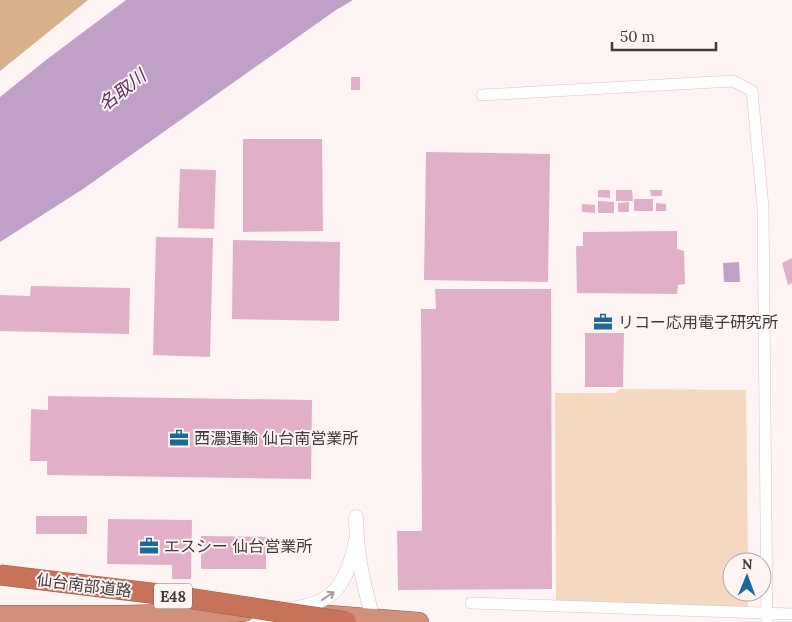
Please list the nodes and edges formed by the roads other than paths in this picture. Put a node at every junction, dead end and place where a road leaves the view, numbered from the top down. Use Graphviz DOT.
graph roads {
  1 [pos="482,95"];
  2 [pos="356,518"];
  3 [pos="356,540"];
  4 [pos="0,575"];
  5 [pos="471,603"];
  6 [pos="247,612"];
  7 [pos="792,614"];
  8 [pos="0,615"];
  9 [pos="768,617"];
  10 [pos="374,620"];
  11 [pos="346,622"];
  12 [pos="419,622"];
  1 -- 9 [label="street"];
  2 -- 3 [label="street"];
  6 -- 3 [label="street, one-way"];
  3 -- 10 [label="street"];
  4 -- 11 [label="highway, 仙台南部道路 / E48, bridge"];
  5 -- 9 [label="street"];
  6 -- 8 [label="highway"];
  6 -- 10 [label="highway"];
  7 -- 9 [label="street"];
  10 -- 12 [label="highway"];
}
